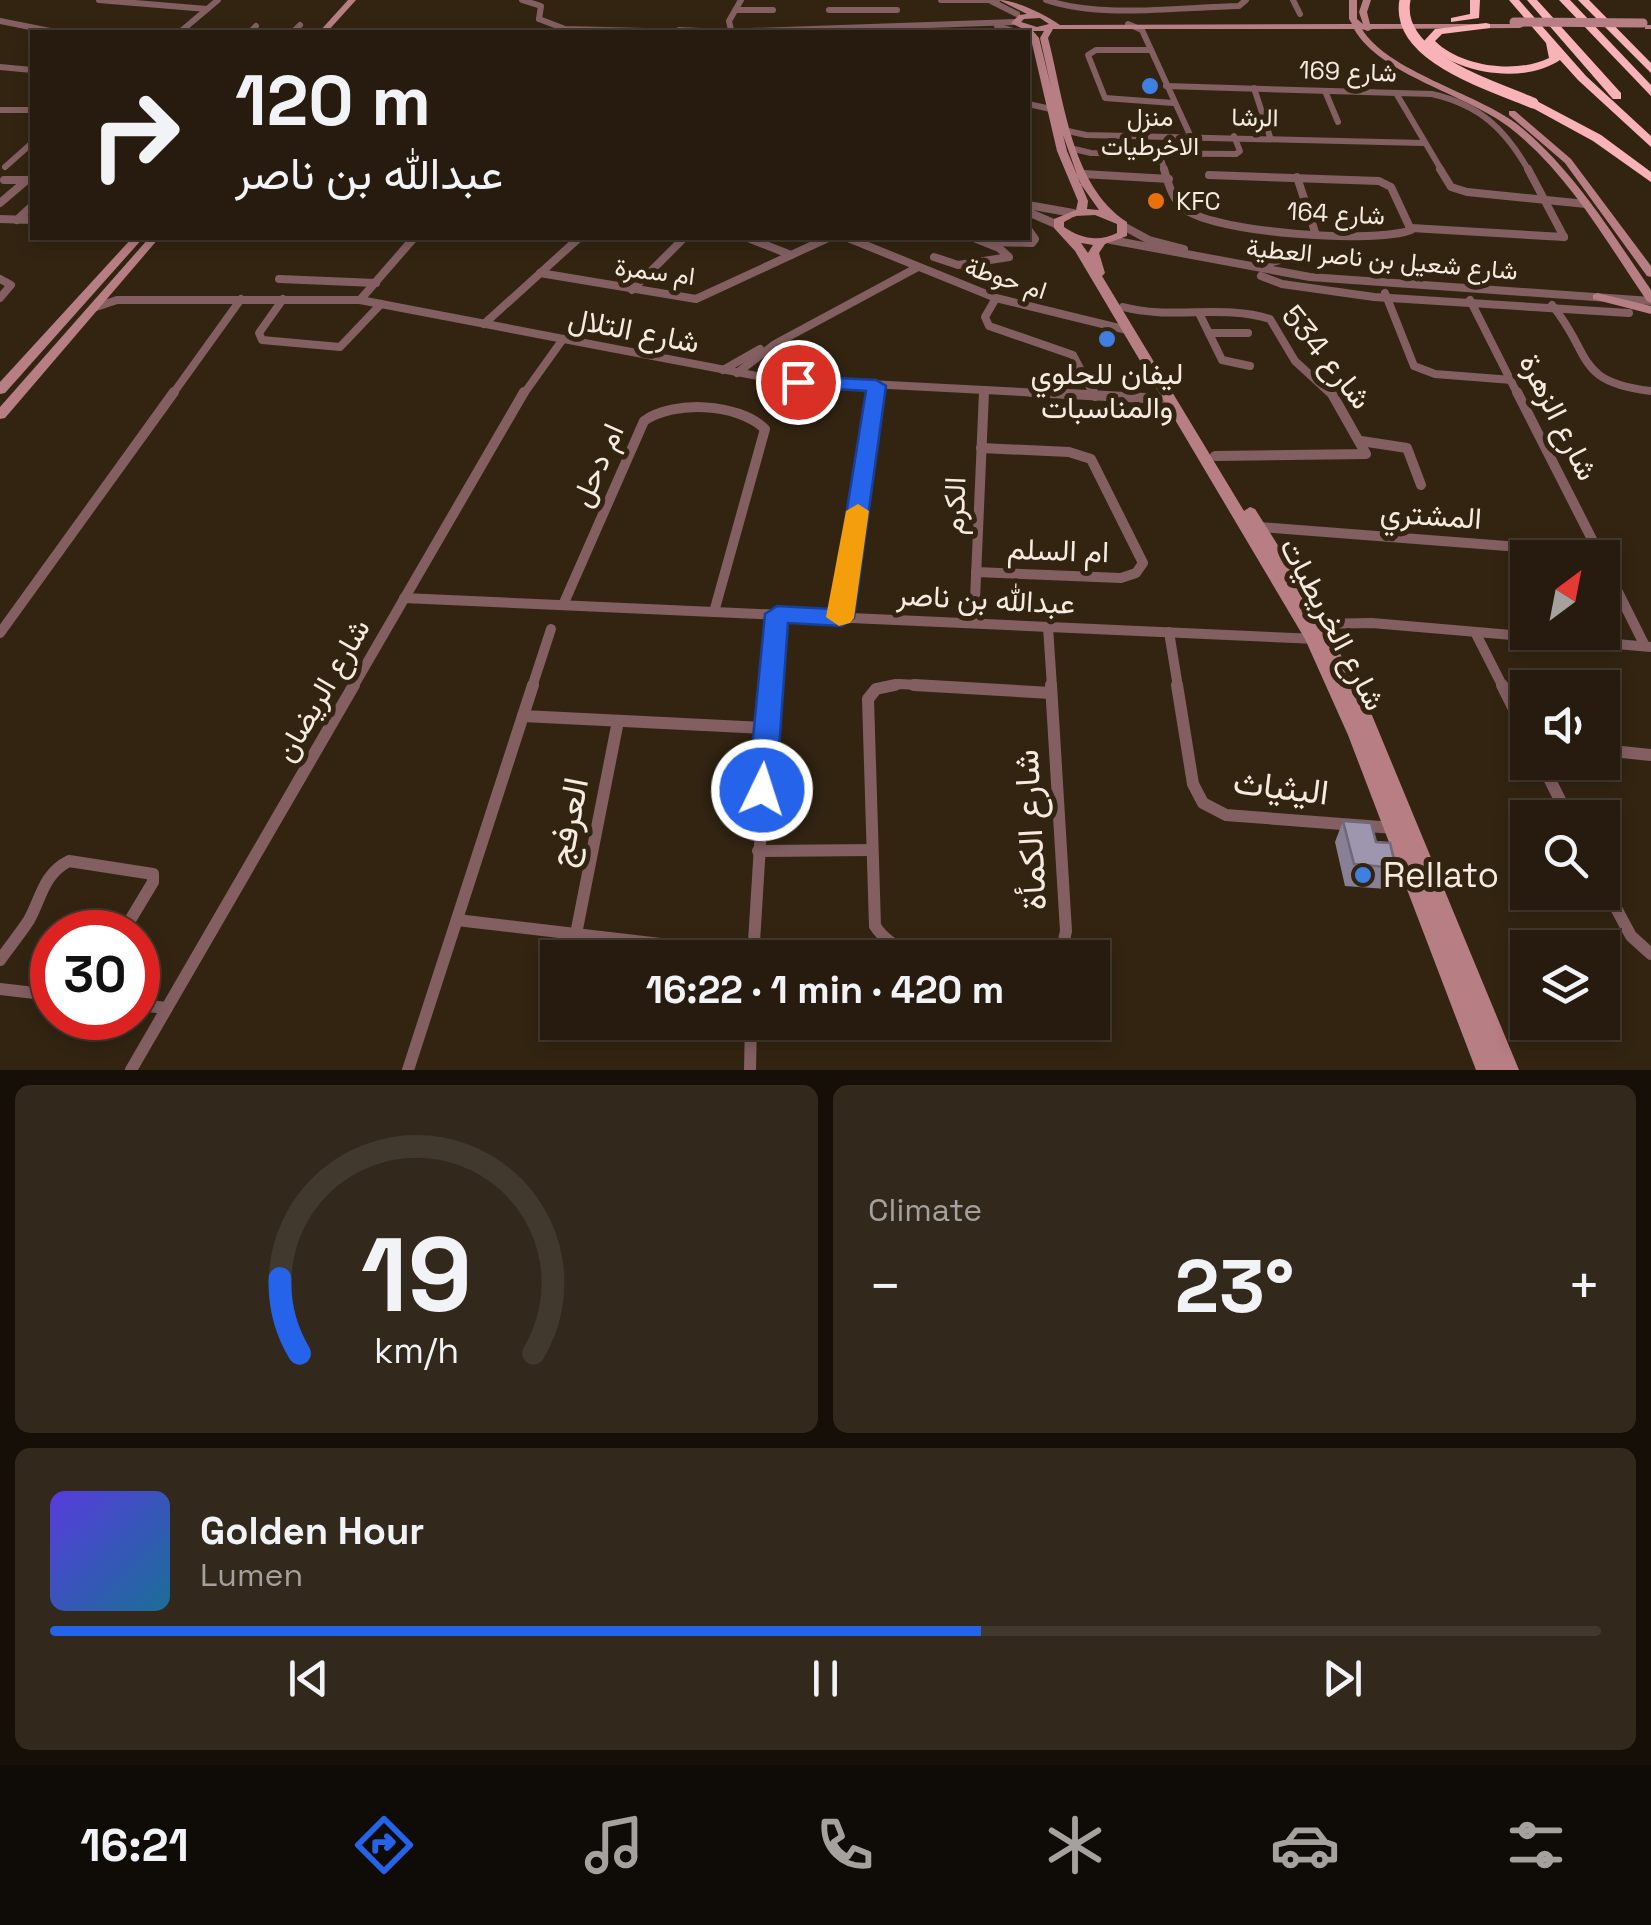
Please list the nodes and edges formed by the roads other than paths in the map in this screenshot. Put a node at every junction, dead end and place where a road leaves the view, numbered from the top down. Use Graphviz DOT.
graph roads {
  1 [pos="99,0"];
  2 [pos="218,0"];
  3 [pos="352,0"];
  4 [pos="363,0"];
  5 [pos="527,0"];
  6 [pos="741,0"];
  7 [pos="834,0"];
  8 [pos="898,0"];
  9 [pos="942,0"];
  10 [pos="998,0"];
  11 [pos="1046,0"];
  12 [pos="1246,0"];
  13 [pos="1293,0"];
  14 [pos="1404,0"];
  15 [pos="1475,0"];
  16 [pos="1514,0"];
  17 [pos="1532,0"];
  18 [pos="1564,0"];
  19 [pos="1585,1"];
  20 [pos="1366,2"];
  21 [pos="1179,3"];
  22 [pos="1352,3"];
  23 [pos="207,10"];
  24 [pos="736,10"];
  25 [pos="773,10"];
  26 [pos="830,10"];
  27 [pos="897,10"];
  28 [pos="1038,16"];
  29 [pos="1300,20"];
  30 [pos="1417,21"];
  31 [pos="1439,21"];
  32 [pos="1359,22"];
  33 [pos="0,24"];
  34 [pos="1019,24"];
  35 [pos="1517,24"];
  36 [pos="300,25"];
  37 [pos="1052,25"];
  38 [pos="1398,25"];
  39 [pos="1648,25"];
  40 [pos="256,26"];
  41 [pos="899,26"];
  42 [pos="1486,26"];
  43 [pos="831,27"];
  44 [pos="1144,27"];
  45 [pos="920,29"];
  46 [pos="954,29"];
  47 [pos="44,30"];
  48 [pos="182,30"];
  49 [pos="252,30"];
  50 [pos="295,30"];
  51 [pos="325,30"];
  52 [pos="336,30"];
  53 [pos="640,30"];
  54 [pos="725,30"];
  55 [pos="793,30"];
  56 [pos="852,30"];
  57 [pos="1362,39"];
  58 [pos="1377,40"];
  59 [pos="1032,42"];
  60 [pos="1551,44"];
  61 [pos="1628,45"];
  62 [pos="1151,50"];
  63 [pos="1651,60"];
  64 [pos="0,68"];
  65 [pos="1047,68"];
  66 [pos="30,70"];
  67 [pos="1651,70"];
  68 [pos="1166,86"];
  69 [pos="1052,88"];
  70 [pos="1254,88"];
  71 [pos="1325,91"];
  72 [pos="1651,92"];
  73 [pos="1396,93"];
  74 [pos="1174,103"];
  75 [pos="1030,104"];
  76 [pos="1050,104"];
  77 [pos="0,110"];
  78 [pos="30,110"];
  79 [pos="1338,122"];
  80 [pos="1190,136"];
  81 [pos="1234,136"];
  82 [pos="1270,137"];
  83 [pos="1651,140"];
  84 [pos="1423,142"];
  85 [pos="1072,144"];
  86 [pos="30,145"];
  87 [pos="1160,154"];
  88 [pos="3,173"];
  89 [pos="1209,175"];
  90 [pos="1297,177"];
  91 [pos="1085,178"];
  92 [pos="1168,178"];
  93 [pos="1651,178"];
  94 [pos="30,180"];
  95 [pos="1573,187"];
  96 [pos="1539,196"];
  97 [pos="1552,197"];
  98 [pos="0,204"];
  99 [pos="1586,204"];
  100 [pos="30,208"];
  101 [pos="1030,208"];
  102 [pos="1030,209"];
  103 [pos="1077,212"];
  104 [pos="1111,216"];
  105 [pos="0,220"];
  106 [pos="17,220"];
  107 [pos="30,220"];
  108 [pos="1125,227"];
  109 [pos="1411,228"];
  110 [pos="1063,230"];
  111 [pos="1030,232"];
  112 [pos="1315,232"];
  113 [pos="1167,238"];
  114 [pos="136,240"];
  115 [pos="153,240"];
  116 [pos="412,240"];
  117 [pos="577,240"];
  118 [pos="682,240"];
  119 [pos="753,240"];
  120 [pos="824,240"];
  121 [pos="853,240"];
  122 [pos="979,240"];
  123 [pos="1107,241"];
  124 [pos="984,242"];
  125 [pos="1173,247"];
  126 [pos="790,256"];
  127 [pos="934,257"];
  128 [pos="1288,258"];
  129 [pos="1265,264"];
  130 [pos="1238,267"];
  131 [pos="918,268"];
  132 [pos="540,273"];
  133 [pos="1651,274"];
  134 [pos="1261,276"];
  135 [pos="279,278"];
  136 [pos="0,280"];
  137 [pos="376,283"];
  138 [pos="632,290"];
  139 [pos="1390,294"];
  140 [pos="111,296"];
  141 [pos="1572,296"];
  142 [pos="1597,297"];
  143 [pos="1650,297"];
  144 [pos="0,298"];
  145 [pos="240,298"];
  146 [pos="996,298"];
  147 [pos="283,299"];
  148 [pos="1474,299"];
  149 [pos="360,300"];
  150 [pos="381,304"];
  151 [pos="1557,306"];
  152 [pos="1651,310"];
  153 [pos="1200,313"];
  154 [pos="1630,313"];
  155 [pos="1128,317"];
  156 [pos="484,324"];
  157 [pos="1099,324"];
  158 [pos="1209,333"];
  159 [pos="1248,333"];
  160 [pos="563,339"];
  161 [pos="775,344"];
  162 [pos="1250,366"];
  163 [pos="722,370"];
  164 [pos="737,373"];
  165 [pos="1512,380"];
  166 [pos="876,386"];
  167 [pos="0,390"];
  168 [pos="984,390"];
  169 [pos="1651,391"];
  170 [pos="1095,396"];
  171 [pos="1168,397"];
  172 [pos="0,415"];
  173 [pos="1361,442"];
  174 [pos="981,448"];
  175 [pos="1215,456"];
  176 [pos="1421,485"];
  177 [pos="1259,526"];
  178 [pos="1593,540"];
  179 [pos="1510,548"];
  180 [pos="976,572"];
  181 [pos="1620,593"];
  182 [pos="404,598"];
  183 [pos="563,605"];
  184 [pos="714,612"];
  185 [pos="777,614"];
  186 [pos="842,618"];
  187 [pos="974,624"];
  188 [pos="1048,627"];
  189 [pos="552,629"];
  190 [pos="1169,632"];
  191 [pos="1315,632"];
  192 [pos="1475,632"];
  193 [pos="0,633"];
  194 [pos="1648,647"];
  195 [pos="1052,693"];
  196 [pos="1510,701"];
  197 [pos="523,716"];
  198 [pos="618,721"];
  199 [pos="766,728"];
  200 [pos="1620,752"];
  201 [pos="1651,755"];
  202 [pos="1401,829"];
  203 [pos="872,850"];
  204 [pos="758,851"];
  205 [pos="33,910"];
  206 [pos="136,910"];
  207 [pos="1617,910"];
  208 [pos="30,918"];
  209 [pos="456,920"];
  210 [pos="576,934"];
  211 [pos="625,940"];
  212 [pos="755,940"];
  213 [pos="885,940"];
  214 [pos="1065,940"];
  215 [pos="1651,954"];
  216 [pos="0,960"];
  217 [pos="0,989"];
  218 [pos="30,992"];
  219 [pos="160,1007"];
  220 [pos="167,1008"];
  221 [pos="751,1040"];
  222 [pos="131,1070"];
  223 [pos="408,1070"];
  224 [pos="750,1070"];
  225 [pos="1488,1070"];
  226 [pos="1508,1070"];
  1 -- 23 [label="street"];
  2 -- 23 [label="street"];
  3 -- 51 [label="street"];
  4 -- 52 [label="street"];
  5 -- 53 [label="street"];
  6 -- 24 [label="street"];
  7 -- 26 [label="street"];
  8 -- 27 [label="street"];
  9 -- 10 [label="street"];
  10 -- 28 [label="street"];
  10 -- 34 [label="street"];
  11 -- 21 [label="street"];
  12 -- 21 [label="street"];
  13 -- 29 [label="street"];
  14 -- 93 [label="highway, bridge"];
  15 -- 31 [label="highway"];
  16 -- 60 [label="highway"];
  17 -- 83 [label="highway"];
  18 -- 72 [label="highway"];
  19 -- 61 [label="highway"];
  20 -- 30 [label="street"];
  20 -- 32 [label="street"];
  22 -- 29 [label="street"];
  22 -- 32 [label="street"];
  23 -- 48 [label="street"];
  24 -- 25 [label="street"];
  24 -- 54 [label="street"];
  26 -- 27 [label="street"];
  26 -- 43 [label="street"];
  27 -- 41 [label="street"];
  28 -- 34 [label="street"];
  28 -- 37 [label="street"];
  29 -- 32 [label="street"];
  29 -- 37 [label="street"];
  29 -- 44 [label="street"];
  29 -- 57 [label="street"];
  30 -- 31 [label="street"];
  30 -- 32 [label="street"];
  31 -- 35 [label="street"];
  32 -- 38 [label="street"];
  32 -- 57 [label="street"];
  32 -- 58 [label="street"];
  33 -- 47 [label="street"];
  34 -- 37 [label="street"];
  34 -- 46 [label="street"];
  35 -- 39 [label="street, bridge"];
  35 -- 42 [label="street"];
  36 -- 50 [label="street"];
  37 -- 44 [label="street"];
  37 -- 65 [label="street"];
  38 -- 42 [label="street"];
  38 -- 58 [label="street"];
  40 -- 49 [label="street"];
  41 -- 45 [label="street"];
  41 -- 56 [label="street"];
  42 -- 60 [label="highway"];
  43 -- 55 [label="street"];
  43 -- 56 [label="street"];
  44 -- 62 [label="street"];
  45 -- 46 [label="street"];
  57 -- 95 [label="street"];
  58 -- 133 [label="street"];
  59 -- 65 [label="street"];
  60 -- 83 [label="highway"];
  61 -- 63 [label="highway"];
  61 -- 67 [label="highway"];
  62 -- 68 [label="street"];
  62 -- 74 [label="street"];
  64 -- 66 [label="street"];
  65 -- 69 [label="street"];
  68 -- 70 [label="street, شارع 169"];
  68 -- 74 [label="street"];
  69 -- 76 [label="street"];
  69 -- 85 [label="street"];
  70 -- 71 [label="street, شارع 169"];
  70 -- 82 [label="street"];
  71 -- 73 [label="street, شارع 169"];
  71 -- 79 [label="street"];
  73 -- 84 [label="street"];
  73 -- 96 [label="street, شارع 169"];
  74 -- 80 [label="street"];
  75 -- 76 [label="street"];
  76 -- 103 [label="street"];
  77 -- 78 [label="street"];
  80 -- 81 [label="street, الرشا"];
  80 -- 85 [label="street, الرشا"];
  81 -- 82 [label="street, الرشا"];
  81 -- 87 [label="street"];
  82 -- 84 [label="street, الرشا"];
  84 -- 96 [label="street"];
  85 -- 87 [label="street"];
  85 -- 91 [label="street"];
  86 -- 88 [label="street"];
  87 -- 92 [label="street, شارع 164"];
  88 -- 94 [label="street"];
  89 -- 90 [label="street, شارع 164"];
  90 -- 109 [label="street, شارع 164"];
  90 -- 112 [label="street"];
  91 -- 92 [label="street"];
  91 -- 104 [label="street"];
  92 -- 112 [label="street, شارع 164"];
  94 -- 98 [label="street"];
  95 -- 97 [label="street"];
  95 -- 99 [label="street"];
  96 -- 97 [label="street"];
  96 -- 109 [label="street"];
  97 -- 99 [label="street"];
  99 -- 143 [label="street"];
  100 -- 106 [label="street"];
  101 -- 103 [label="street"];
  102 -- 110 [label="street"];
  103 -- 104 [label="street"];
  103 -- 110 [label="street"];
  104 -- 108 [label="street"];
  105 -- 106 [label="street"];
  106 -- 107 [label="street"];
  108 -- 123 [label="street"];
  108 -- 125 [label="street, شارع شعيل بن ناصر العطية"];
  109 -- 112 [label="street, شارع 164"];
  110 -- 123 [label="street"];
  110 -- 155 [label="street, شارع الخريطيات"];
  111 -- 124 [label="street"];
  113 -- 125 [label="street"];
  114 -- 167 [label="street"];
  115 -- 140 [label="street"];
  116 -- 137 [label="street"];
  117 -- 132 [label="street"];
  118 -- 138 [label="street"];
  119 -- 126 [label="street"];
  120 -- 126 [label="street, ام سمرة"];
  121 -- 131 [label="street, ام حوطة"];
  122 -- 124 [label="street"];
  123 -- 130 [label="street, شارع شعيل بن ناصر العطية"];
  123 -- 155 [label="street, شارع الخريطيات"];
  124 -- 127 [label="street"];
  125 -- 129 [label="street, شارع شعيل بن ناصر العطية"];
  126 -- 138 [label="street, ام سمرة"];
  128 -- 129 [label="street"];
  129 -- 143 [label="street, شارع شعيل بن ناصر العطية"];
  130 -- 134 [label="street"];
  130 -- 141 [label="street, شارع شعيل بن ناصر العطية"];
  131 -- 146 [label="street, ام حوطة"];
  131 -- 161 [label="street"];
  132 -- 138 [label="street, ام سمرة"];
  132 -- 156 [label="street"];
  134 -- 139 [label="street"];
  134 -- 139 [label="street"];
  135 -- 137 [label="street"];
  136 -- 144 [label="street"];
  137 -- 149 [label="street"];
  139 -- 148 [label="street"];
  139 -- 148 [label="street"];
  139 -- 165 [label="street"];
  140 -- 145 [label="street, شارع التلال"];
  140 -- 172 [label="street"];
  141 -- 142 [label="street, شارع شعيل بن ناصر العطية"];
  141 -- 151 [label="street"];
  142 -- 143 [label="street, شارع شعيل بن ناصر العطية"];
  142 -- 152 [label="street"];
  145 -- 147 [label="street, شارع التلال"];
  145 -- 193 [label="street"];
  146 -- 157 [label="street, ام حوطة"];
  146 -- 170 [label="street"];
  147 -- 149 [label="street, شارع التلال"];
  147 -- 150 [label="street"];
  148 -- 151 [label="street"];
  148 -- 151 [label="street"];
  148 -- 165 [label="street, شارع الزهرة"];
  149 -- 150 [label="street, شارع التلال"];
  150 -- 156 [label="street, شارع التلال"];
  151 -- 154 [label="street"];
  151 -- 169 [label="street"];
  153 -- 155 [label="street, شارع 534"];
  153 -- 158 [label="street"];
  153 -- 173 [label="street, شارع 534"];
  155 -- 157 [label="street, ام حوطة"];
  155 -- 157 [label="street"];
  155 -- 171 [label="street, شارع الخريطيات"];
  155 -- 175 [label="street, شارع الخريطيات"];
  156 -- 160 [label="street, شارع التلال"];
  158 -- 159 [label="street"];
  158 -- 162 [label="street"];
  160 -- 163 [label="street, شارع التلال"];
  160 -- 182 [label="street, شارع الريضان"];
  161 -- 163 [label="street"];
  161 -- 164 [label="street"];
  163 -- 164 [label="street, شارع التلال"];
  164 -- 166 [label="street, شارع التلال"];
  165 -- 178 [label="street, شارع الزهرة"];
  166 -- 168 [label="street, شارع التلال"];
  166 -- 186 [label="street"];
  168 -- 170 [label="street, شارع التلال"];
  168 -- 174 [label="street, الكرم"];
  170 -- 171 [label="street, شارع التلال"];
  171 -- 191 [label="street, شارع الخريطيات"];
  173 -- 175 [label="street, شارع 534"];
  173 -- 176 [label="street"];
  174 -- 180 [label="street, الكرم"];
  174 -- 180 [label="street, ام السلم"];
  175 -- 177 [label="street, شارع الخريطيات"];
  177 -- 179 [label="street, المشتري"];
  177 -- 191 [label="street, شارع الخريطيات"];
  180 -- 187 [label="street, الكرم"];
  181 -- 194 [label="street, شارع الزهرة"];
  182 -- 183 [label="street, عبدالله بن ناصر"];
  182 -- 220 [label="street, شارع الريضان"];
  183 -- 184 [label="street, عبدالله بن ناصر"];
  183 -- 184 [label="street, ام دحل"];
  184 -- 185 [label="street, عبدالله بن ناصر"];
  185 -- 186 [label="street, عبدالله بن ناصر"];
  185 -- 199 [label="street"];
  186 -- 187 [label="street, عبدالله بن ناصر"];
  187 -- 188 [label="street, عبدالله بن ناصر"];
  188 -- 190 [label="street, عبدالله بن ناصر"];
  188 -- 195 [label="street, شارع الكمأة"];
  189 -- 197 [label="street"];
  190 -- 191 [label="street, عبدالله بن ناصر"];
  190 -- 202 [label="street, اليثياث"];
  191 -- 192 [label="street, عبدالله بن ناصر"];
  191 -- 202 [label="street, شارع الخريطيات"];
  192 -- 194 [label="street, عبدالله بن ناصر"];
  192 -- 196 [label="street"];
  195 -- 203 [label="street"];
  195 -- 214 [label="street, شارع الكمأة"];
  197 -- 198 [label="street"];
  197 -- 209 [label="street"];
  198 -- 199 [label="street"];
  198 -- 210 [label="street, العرفج"];
  199 -- 204 [label="street"];
  200 -- 201 [label="street"];
  202 -- 225 [label="street, شارع الخريطيات"];
  202 -- 226 [label="street, شارع الخريطيات"];
  203 -- 204 [label="street"];
  203 -- 213 [label="street"];
  204 -- 212 [label="street"];
  205 -- 206 [label="street"];
  207 -- 215 [label="street"];
  208 -- 216 [label="street"];
  209 -- 210 [label="street"];
  209 -- 223 [label="street"];
  210 -- 211 [label="street"];
  217 -- 218 [label="street"];
  219 -- 220 [label="street"];
  220 -- 222 [label="street, شارع الريضان"];
  221 -- 224 [label="street"];
}
